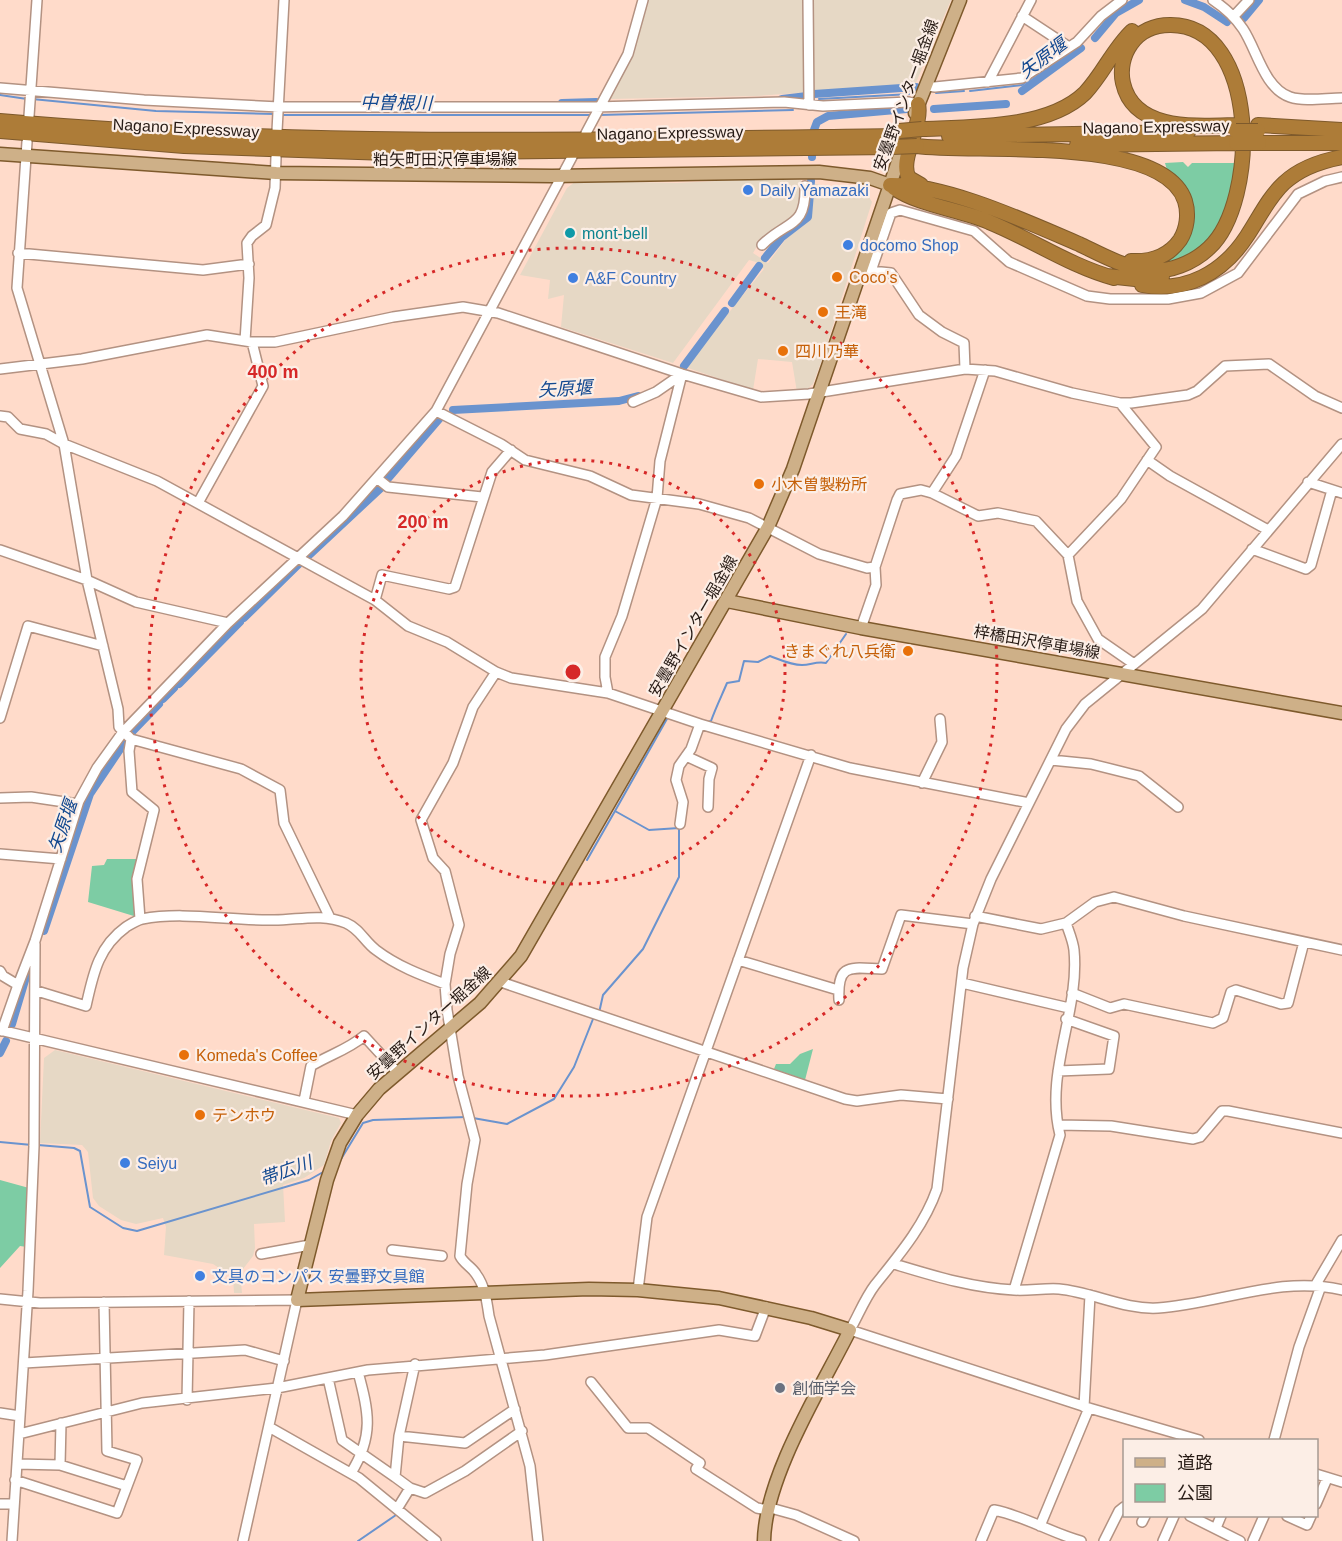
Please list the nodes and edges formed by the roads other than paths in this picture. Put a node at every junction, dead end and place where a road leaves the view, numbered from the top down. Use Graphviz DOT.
graph roads {
  1 [pos="37,0"];
  2 [pos="284,0"];
  3 [pos="643,0"];
  4 [pos="808,0"];
  5 [pos="959,0"];
  6 [pos="1031,0"];
  7 [pos="1122,0"];
  8 [pos="1213,0"];
  9 [pos="1249,0"];
  10 [pos="1108,4"];
  11 [pos="1022,16"];
  12 [pos="1234,16"];
  13 [pos="1069,47"];
  14 [pos="988,82"];
  15 [pos="926,86"];
  16 [pos="0,88"];
  17 [pos="30,91"];
  18 [pos="1342,98"];
  19 [pos="918,104"];
  20 [pos="809,105"];
  21 [pos="279,107"];
  22 [pos="600,107"];
  23 [pos="29,116"];
  24 [pos="0,121"];
  25 [pos="1342,130"];
  26 [pos="0,131"];
  27 [pos="277,131"];
  28 [pos="586,133"];
  29 [pos="1236,133"];
  30 [pos="1258,133"];
  31 [pos="920,137"];
  32 [pos="896,138"];
  33 [pos="27,142"];
  34 [pos="1342,142"];
  35 [pos="0,154"];
  36 [pos="25,157"];
  37 [pos="276,157"];
  38 [pos="572,157"];
  39 [pos="1342,157"];
  40 [pos="276,173"];
  41 [pos="562,175"];
  42 [pos="1342,177"];
  43 [pos="890,185"];
  44 [pos="805,186"];
  45 [pos="959,199"];
  46 [pos="762,245"];
  47 [pos="18,253"];
  48 [pos="1103,255"];
  49 [pos="249,264"];
  50 [pos="866,269"];
  51 [pos="1107,276"];
  52 [pos="491,311"];
  53 [pos="248,342"];
  54 [pos="39,363"];
  55 [pos="0,369"];
  56 [pos="965,369"];
  57 [pos="985,370"];
  58 [pos="682,374"];
  59 [pos="819,392"];
  60 [pos="633,402"];
  61 [pos="1120,403"];
  62 [pos="1342,408"];
  63 [pos="435,411"];
  64 [pos="0,416"];
  65 [pos="64,444"];
  66 [pos="1342,444"];
  67 [pos="511,450"];
  68 [pos="1147,460"];
  69 [pos="378,479"];
  70 [pos="1308,482"];
  71 [pos="1337,491"];
  72 [pos="932,493"];
  73 [pos="482,497"];
  74 [pos="657,498"];
  75 [pos="198,502"];
  76 [pos="768,527"];
  77 [pos="1268,530"];
  78 [pos="0,549"];
  79 [pos="1252,549"];
  80 [pos="1068,555"];
  81 [pos="297,556"];
  82 [pos="875,567"];
  83 [pos="87,580"];
  84 [pos="375,600"];
  85 [pos="727,601"];
  86 [pos="228,623"];
  87 [pos="861,628"];
  88 [pos="103,646"];
  89 [pos="1134,664"];
  90 [pos="496,672"];
  91 [pos="1122,673"];
  92 [pos="608,693"];
  93 [pos="664,710"];
  94 [pos="1342,713"];
  95 [pos="0,718"];
  96 [pos="940,719"];
  97 [pos="700,724"];
  98 [pos="123,732"];
  99 [pos="131,739"];
  100 [pos="811,755"];
  101 [pos="686,756"];
  102 [pos="1051,760"];
  103 [pos="922,783"];
  104 [pos="0,798"];
  105 [pos="1029,803"];
  106 [pos="78,804"];
  107 [pos="708,807"];
  108 [pos="1178,807"];
  109 [pos="680,824"];
  110 [pos="0,854"];
  111 [pos="61,859"];
  112 [pos="330,918"];
  113 [pos="140,919"];
  114 [pos="974,920"];
  115 [pos="1066,923"];
  116 [pos="35,942"];
  117 [pos="1304,942"];
  118 [pos="1342,950"];
  119 [pos="738,960"];
  120 [pos="0,970"];
  121 [pos="501,982"];
  122 [pos="962,983"];
  123 [pos="445,984"];
  124 [pos="18,985"];
  125 [pos="37,991"];
  126 [pos="1072,993"];
  127 [pos="1069,1008"];
  128 [pos="1066,1019"];
  129 [pos="451,1029"];
  130 [pos="1,1030"];
  131 [pos="35,1037"];
  132 [pos="705,1052"];
  133 [pos="1058,1071"];
  134 [pos="398,1073"];
  135 [pos="948,1099"];
  136 [pos="304,1101"];
  137 [pos="357,1115"];
  138 [pos="1058,1125"];
  139 [pos="1342,1132"];
  140 [pos="1342,1240"];
  141 [pos="310,1245"];
  142 [pos="392,1250"];
  143 [pos="261,1254"];
  144 [pos="442,1256"];
  145 [pos="894,1263"];
  146 [pos="1318,1286"];
  147 [pos="638,1290"];
  148 [pos="1014,1290"];
  149 [pos="1342,1290"];
  150 [pos="485,1293"];
  151 [pos="1090,1295"];
  152 [pos="0,1299"];
  153 [pos="297,1300"];
  154 [pos="189,1301"];
  155 [pos="28,1302"];
  156 [pos="104,1302"];
  157 [pos="766,1307"];
  158 [pos="850,1330"];
  159 [pos="188,1353"];
  160 [pos="104,1358"];
  161 [pos="501,1358"];
  162 [pos="284,1360"];
  163 [pos="24,1364"];
  164 [pos="415,1364"];
  165 [pos="358,1372"];
  166 [pos="328,1378"];
  167 [pos="591,1382"];
  168 [pos="278,1388"];
  169 [pos="187,1400"];
  170 [pos="1087,1407"];
  171 [pos="515,1409"];
  172 [pos="105,1411"];
  173 [pos="0,1413"];
  174 [pos="20,1416"];
  175 [pos="61,1423"];
  176 [pos="269,1427"];
  177 [pos="522,1431"];
  178 [pos="19,1434"];
  179 [pos="399,1436"];
  180 [pos="1196,1439"];
  181 [pos="1274,1439"];
  182 [pos="363,1455"];
  183 [pos="16,1464"];
  184 [pos="60,1465"];
  185 [pos="351,1473"];
  186 [pos="1318,1474"];
  187 [pos="395,1477"];
  188 [pos="15,1480"];
  189 [pos="1326,1482"];
  190 [pos="1342,1482"];
  191 [pos="127,1486"];
  192 [pos="410,1488"];
  193 [pos="1318,1502"];
  194 [pos="0,1504"];
  195 [pos="14,1504"];
  196 [pos="1123,1508"];
  197 [pos="397,1509"];
  198 [pos="767,1509"];
  199 [pos="1173,1517"];
  200 [pos="1194,1517"];
  201 [pos="1220,1517"];
  202 [pos="1263,1517"];
  203 [pos="1291,1517"];
  204 [pos="1310,1517"];
  205 [pos="1040,1526"];
  206 [pos="1216,1528"];
  207 [pos="1057,1538"];
  208 [pos="12,1541"];
  209 [pos="243,1541"];
  210 [pos="436,1541"];
  211 [pos="538,1541"];
  212 [pos="764,1541"];
  213 [pos="854,1541"];
  214 [pos="981,1541"];
  215 [pos="1081,1541"];
  216 [pos="1104,1541"];
  217 [pos="1163,1541"];
  218 [pos="1240,1541"];
  219 [pos="1253,1541"];
  1 -- 17 [label="street"];
  2 -- 21 [label="street"];
  3 -- 22 [label="street"];
  4 -- 20 [label="street"];
  5 -- 15 [label="main road, 安曇野インター堀金線"];
  6 -- 11 [label="street"];
  7 -- 10 [label="street"];
  8 -- 12 [label="street"];
  9 -- 12 [label="street"];
  10 -- 13 [label="street"];
  11 -- 13 [label="street"];
  11 -- 14 [label="street"];
  12 -- 18 [label="street"];
  13 -- 14 [label="street"];
  14 -- 15 [label="street"];
  15 -- 19 [label="main road, 安曇野インター堀金線"];
  16 -- 17 [label="street"];
  17 -- 21 [label="street"];
  17 -- 23 [label="street"];
  19 -- 20 [label="street"];
  19 -- 43 [label="main road, 安曇野インター堀金線"];
  19 -- 45 [label="highway"];
  20 -- 22 [label="street"];
  21 -- 22 [label="street"];
  21 -- 27 [label="street"];
  22 -- 28 [label="street"];
  24 -- 32 [label="highway, Nagano Expressway"];
  25 -- 30 [label="highway, Nagano Expressway"];
  26 -- 32 [label="highway, Nagano Expressway"];
  29 -- 30 [label="highway, Nagano Expressway, bridge"];
  29 -- 31 [label="highway, Nagano Expressway"];
  29 -- 48 [label="highway"];
  30 -- 34 [label="highway, Nagano Expressway"];
  31 -- 32 [label="highway, bridge"];
  31 -- 48 [label="highway"];
  31 -- 51 [label="highway"];
  33 -- 36 [label="street"];
  35 -- 36 [label="main road, 粕矢町田沢停車場線"];
  36 -- 40 [label="main road, 粕矢町田沢停車場線"];
  36 -- 47 [label="street"];
  37 -- 40 [label="street"];
  38 -- 41 [label="street"];
  39 -- 51 [label="highway"];
  40 -- 41 [label="main road, 粕矢町田沢停車場線"];
  40 -- 49 [label="street"];
  41 -- 43 [label="main road, 粕矢町田沢停車場線"];
  41 -- 52 [label="street"];
  42 -- 50 [label="street"];
  43 -- 45 [label="highway"];
  43 -- 50 [label="main road, 安曇野インター堀金線"];
  43 -- 51 [label="highway"];
  44 -- 46 [label="street"];
  45 -- 48 [label="highway"];
  47 -- 49 [label="street"];
  47 -- 54 [label="street"];
  49 -- 53 [label="street"];
  50 -- 56 [label="street"];
  50 -- 59 [label="main road, 安曇野インター堀金線"];
  52 -- 53 [label="street"];
  52 -- 58 [label="street"];
  52 -- 63 [label="street"];
  53 -- 54 [label="street"];
  53 -- 75 [label="street"];
  54 -- 55 [label="street"];
  54 -- 65 [label="street"];
  56 -- 57 [label="street"];
  56 -- 59 [label="street"];
  57 -- 61 [label="street"];
  57 -- 72 [label="street"];
  58 -- 59 [label="street"];
  58 -- 60 [label="street"];
  58 -- 74 [label="street"];
  59 -- 76 [label="main road, 安曇野インター堀金線"];
  61 -- 62 [label="street"];
  61 -- 68 [label="street"];
  63 -- 67 [label="street"];
  63 -- 69 [label="street"];
  64 -- 65 [label="street"];
  65 -- 75 [label="street"];
  65 -- 83 [label="street"];
  66 -- 70 [label="street"];
  67 -- 73 [label="street"];
  67 -- 74 [label="street"];
  68 -- 77 [label="street"];
  68 -- 80 [label="street"];
  69 -- 73 [label="street"];
  69 -- 81 [label="street"];
  70 -- 71 [label="street"];
  70 -- 77 [label="street"];
  71 -- 79 [label="street"];
  72 -- 80 [label="street"];
  72 -- 82 [label="street"];
  73 -- 84 [label="street"];
  74 -- 76 [label="street"];
  74 -- 92 [label="street"];
  75 -- 81 [label="street"];
  76 -- 82 [label="street"];
  76 -- 85 [label="main road, 安曇野インター堀金線"];
  77 -- 79 [label="street"];
  78 -- 83 [label="street"];
  79 -- 89 [label="street"];
  80 -- 89 [label="street"];
  81 -- 84 [label="street"];
  81 -- 86 [label="street"];
  82 -- 87 [label="street"];
  83 -- 86 [label="street"];
  83 -- 88 [label="street"];
  84 -- 90 [label="street"];
  85 -- 87 [label="main road, 梓橋田沢停車場線"];
  85 -- 93 [label="main road, 安曇野インター堀金線"];
  86 -- 98 [label="street"];
  87 -- 91 [label="main road, 梓橋田沢停車場線"];
  88 -- 95 [label="street"];
  88 -- 98 [label="street"];
  89 -- 91 [label="street"];
  90 -- 92 [label="street"];
  90 -- 123 [label="street"];
  91 -- 94 [label="main road, 梓橋田沢停車場線"];
  91 -- 102 [label="street"];
  92 -- 93 [label="street"];
  93 -- 97 [label="street"];
  93 -- 121 [label="main road, 安曇野インター堀金線"];
  96 -- 103 [label="street"];
  97 -- 100 [label="street"];
  97 -- 101 [label="street"];
  98 -- 99 [label="street"];
  98 -- 106 [label="street"];
  99 -- 112 [label="street"];
  99 -- 113 [label="street"];
  100 -- 103 [label="street"];
  100 -- 119 [label="street"];
  101 -- 107 [label="street"];
  101 -- 109 [label="street"];
  102 -- 105 [label="street"];
  102 -- 108 [label="street"];
  103 -- 105 [label="street"];
  104 -- 106 [label="street"];
  105 -- 114 [label="street"];
  106 -- 111 [label="street"];
  110 -- 111 [label="street"];
  111 -- 116 [label="street"];
  112 -- 113 [label="street"];
  112 -- 123 [label="street"];
  113 -- 125 [label="street"];
  114 -- 115 [label="street"];
  114 -- 119 [label="street"];
  114 -- 122 [label="street"];
  115 -- 117 [label="street"];
  115 -- 126 [label="street"];
  116 -- 124 [label="street"];
  116 -- 125 [label="street"];
  117 -- 118 [label="street"];
  117 -- 126 [label="street"];
  119 -- 132 [label="street"];
  120 -- 124 [label="street"];
  121 -- 129 [label="main road, 安曇野インター堀金線"];
  121 -- 132 [label="street"];
  122 -- 127 [label="street"];
  122 -- 135 [label="street"];
  123 -- 129 [label="street"];
  124 -- 130 [label="street"];
  125 -- 131 [label="street"];
  126 -- 127 [label="street"];
  127 -- 128 [label="street"];
  128 -- 133 [label="street"];
  128 -- 133 [label="street"];
  129 -- 134 [label="main road, 安曇野インター堀金線"];
  129 -- 150 [label="street"];
  130 -- 131 [label="street"];
  131 -- 136 [label="street"];
  131 -- 155 [label="street"];
  132 -- 135 [label="street"];
  132 -- 147 [label="street"];
  133 -- 138 [label="street"];
  134 -- 136 [label="street"];
  134 -- 137 [label="main road, 安曇野インター堀金線"];
  135 -- 145 [label="street"];
  136 -- 137 [label="street"];
  137 -- 141 [label="main road, 安曇野インター堀金線"];
  138 -- 139 [label="street"];
  138 -- 148 [label="street"];
  140 -- 146 [label="street"];
  141 -- 143 [label="street"];
  141 -- 153 [label="main road, 安曇野インター堀金線"];
  142 -- 144 [label="street"];
  145 -- 148 [label="street"];
  145 -- 158 [label="street"];
  146 -- 149 [label="street"];
  146 -- 151 [label="street"];
  146 -- 181 [label="street"];
  147 -- 150 [label="main road"];
  147 -- 157 [label="main road"];
  148 -- 151 [label="street"];
  150 -- 153 [label="main road"];
  150 -- 161 [label="street"];
  151 -- 170 [label="street"];
  152 -- 155 [label="street"];
  153 -- 154 [label="street"];
  153 -- 162 [label="street"];
  154 -- 156 [label="street"];
  154 -- 159 [label="street"];
  155 -- 156 [label="street"];
  155 -- 163 [label="street"];
  156 -- 160 [label="street"];
  157 -- 158 [label="main road"];
  157 -- 161 [label="street"];
  158 -- 170 [label="street"];
  158 -- 198 [label="main road"];
  159 -- 160 [label="street"];
  159 -- 162 [label="street"];
  159 -- 169 [label="street"];
  160 -- 163 [label="street"];
  160 -- 172 [label="street"];
  161 -- 164 [label="street"];
  161 -- 171 [label="street"];
  162 -- 168 [label="street"];
  163 -- 174 [label="street"];
  164 -- 165 [label="street"];
  164 -- 179 [label="street"];
  165 -- 166 [label="street"];
  165 -- 182 [label="street"];
  166 -- 168 [label="street"];
  166 -- 182 [label="street"];
  167 -- 198 [label="street"];
  168 -- 169 [label="street"];
  168 -- 176 [label="street"];
  169 -- 172 [label="street"];
  170 -- 180 [label="street"];
  170 -- 205 [label="street"];
  171 -- 177 [label="street"];
  171 -- 179 [label="street"];
  172 -- 175 [label="street"];
  172 -- 191 [label="street"];
  173 -- 174 [label="street"];
  174 -- 178 [label="street"];
  175 -- 178 [label="street"];
  175 -- 184 [label="street"];
  176 -- 185 [label="street"];
  176 -- 209 [label="street"];
  177 -- 192 [label="street"];
  177 -- 211 [label="street"];
  178 -- 183 [label="street"];
  179 -- 187 [label="street"];
  182 -- 185 [label="street"];
  182 -- 187 [label="street"];
  183 -- 184 [label="street"];
  183 -- 188 [label="street"];
  184 -- 191 [label="street"];
  185 -- 197 [label="street"];
  186 -- 190 [label="street"];
  187 -- 192 [label="street"];
  188 -- 191 [label="street"];
  188 -- 195 [label="street"];
  189 -- 193 [label="street"];
  192 -- 197 [label="street"];
  194 -- 195 [label="street"];
  195 -- 208 [label="street"];
  196 -- 216 [label="street"];
  197 -- 210 [label="street"];
  198 -- 212 [label="main road"];
  198 -- 213 [label="street"];
  199 -- 217 [label="street"];
  200 -- 206 [label="street"];
  201 -- 206 [label="street"];
  202 -- 219 [label="street"];
  203 -- 204 [label="street"];
  205 -- 207 [label="street"];
  205 -- 214 [label="street"];
  206 -- 218 [label="street"];
  207 -- 215 [label="street"];
}
